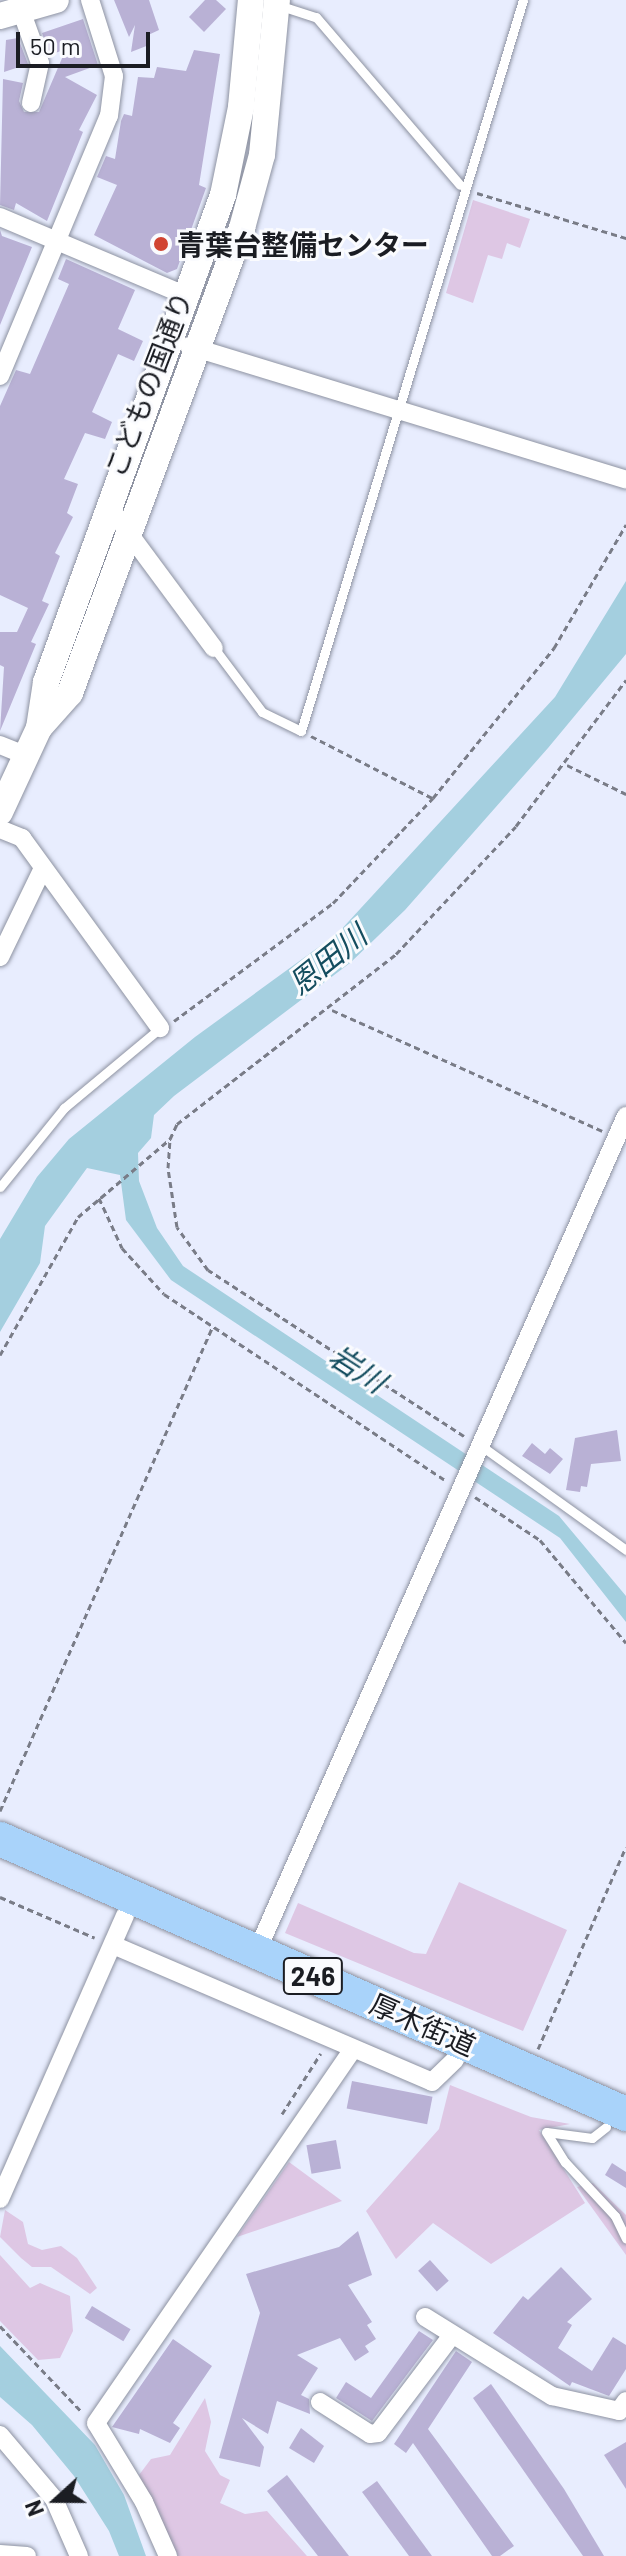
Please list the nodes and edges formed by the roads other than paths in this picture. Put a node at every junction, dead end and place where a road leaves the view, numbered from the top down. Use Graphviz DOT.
graph roads {
  1 [pos="56,0"];
  2 [pos="90,0"];
  3 [pos="523,0"];
  4 [pos="251,3"];
  5 [pos="277,3"];
  6 [pos="11,15"];
  7 [pos="31,103"];
  8 [pos="463,187"];
  9 [pos="0,217"];
  10 [pos="58,240"];
  11 [pos="187,296"];
  12 [pos="171,340"];
  13 [pos="197,348"];
  14 [pos="0,376"];
  15 [pos="401,408"];
  16 [pos="626,480"];
  17 [pos="108,505"];
  18 [pos="127,531"];
  19 [pos="214,648"];
  20 [pos="39,728"];
  21 [pos="0,745"];
  22 [pos="27,756"];
  23 [pos="0,812"];
  24 [pos="0,829"];
  25 [pos="42,870"];
  26 [pos="0,957"];
  27 [pos="160,1028"];
  28 [pos="626,1116"];
  29 [pos="621,1140"];
  30 [pos="0,1187"];
  31 [pos="477,1449"];
  32 [pos="626,1550"];
  33 [pos="0,1839"];
  34 [pos="0,1861"];
  35 [pos="119,1930"];
  36 [pos="257,1951"];
  37 [pos="352,2051"];
  38 [pos="455,2060"];
  39 [pos="619,2125"];
  40 [pos="0,2199"];
  41 [pos="626,2239"];
  42 [pos="425,2317"];
  43 [pos="452,2335"];
  44 [pos="626,2401"];
  45 [pos="320,2402"];
  46 [pos="0,2435"];
  47 [pos="0,2554"];
  48 [pos="27,2556"];
  49 [pos="79,2556"];
  50 [pos="168,2556"];
  1 -- 6 [label="main road"];
  2 -- 10 [label="street"];
  3 -- 8 [label="lane"];
  4 -- 5 [label="lane"];
  4 -- 11 [label="main road, こどもの国通り"];
  5 -- 8 [label="lane"];
  5 -- 13 [label="main road, こどもの国通り"];
  6 -- 7 [label="street"];
  8 -- 15 [label="lane"];
  9 -- 10 [label="street"];
  10 -- 11 [label="street"];
  10 -- 14 [label="street"];
  11 -- 12 [label="main road, こどもの国通り"];
  12 -- 13 [label="street"];
  12 -- 17 [label="main road, こどもの国通り"];
  13 -- 15 [label="street"];
  13 -- 18 [label="main road, こどもの国通り"];
  15 -- 16 [label="street"];
  15 -- 19 [label="lane"];
  17 -- 18 [label="street"];
  17 -- 20 [label="main road, こどもの国通り"];
  18 -- 19 [label="street"];
  18 -- 20 [label="main road, こどもの国通り"];
  20 -- 22 [label="main road, こどもの国通り"];
  21 -- 22 [label="street"];
  22 -- 23 [label="main road, こどもの国通り"];
  24 -- 25 [label="street"];
  25 -- 26 [label="street"];
  25 -- 27 [label="street"];
  27 -- 30 [label="lane"];
  28 -- 29 [label="street"];
  29 -- 31 [label="street"];
  31 -- 32 [label="lane"];
  31 -- 36 [label="street"];
  33 -- 36 [label="highway, 厚木街道 / 246"];
  34 -- 35 [label="highway, 厚木街道 / 246"];
  35 -- 37 [label="street"];
  35 -- 38 [label="highway, 厚木街道 / 246"];
  35 -- 40 [label="street"];
  36 -- 39 [label="highway, 厚木街道 / 246"];
  37 -- 38 [label="street"];
  37 -- 50 [label="street"];
  38 -- 39 [label="highway, 厚木街道 / 246"];
  39 -- 41 [label="lane"];
  42 -- 43 [label="street"];
  43 -- 44 [label="street"];
  43 -- 45 [label="street"];
  46 -- 49 [label="street"];
  47 -- 48 [label="street"];
}
